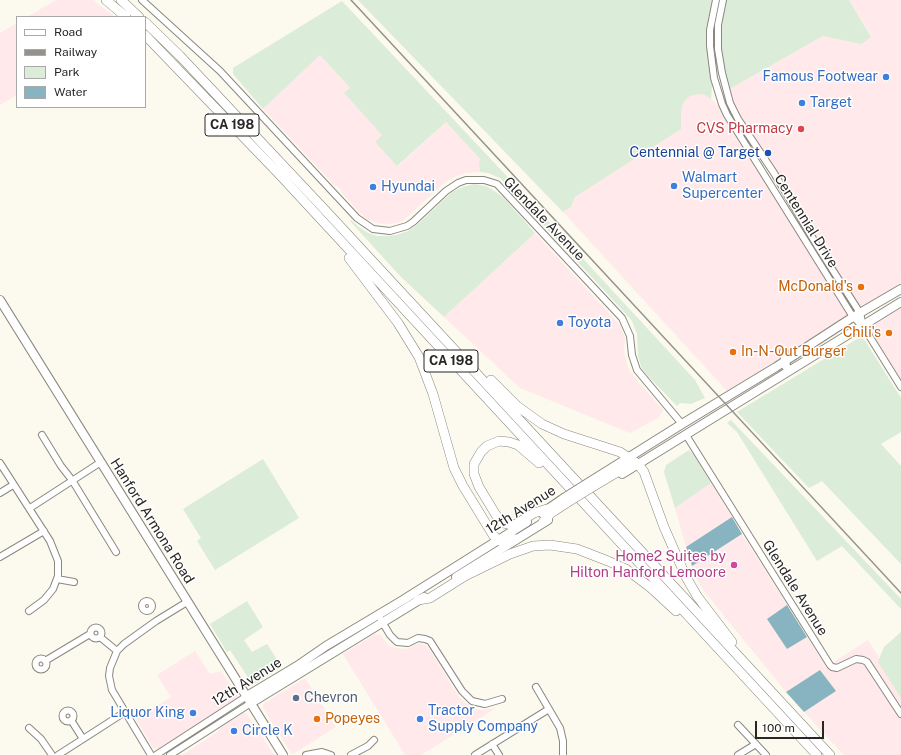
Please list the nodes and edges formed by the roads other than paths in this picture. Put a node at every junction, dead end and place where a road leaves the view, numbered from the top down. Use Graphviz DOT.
graph roads {
  1 [pos="106,0"];
  2 [pos="121,0"];
  3 [pos="142,0"];
  4 [pos="716,0"];
  5 [pos="723,0"];
  6 [pos="125,16"];
  7 [pos="139,16"];
  8 [pos="146,23"];
  9 [pos="146,36"];
  10 [pos="318,217"];
  11 [pos="901,289"];
  12 [pos="0,300"];
  13 [pos="409,300"];
  14 [pos="901,302"];
  15 [pos="860,313"];
  16 [pos="853,317"];
  17 [pos="863,326"];
  18 [pos="784,352"];
  19 [pos="786,361"];
  20 [pos="901,387"];
  21 [pos="746,398"];
  22 [pos="711,407"];
  23 [pos="682,424"];
  24 [pos="42,435"];
  25 [pos="686,435"];
  26 [pos="629,458"];
  27 [pos="101,462"];
  28 [pos="0,463"];
  29 [pos="638,464"];
  30 [pos="72,480"];
  31 [pos="13,484"];
  32 [pos="594,485"];
  33 [pos="0,493"];
  34 [pos="568,502"];
  35 [pos="585,504"];
  36 [pos="30,508"];
  37 [pos="548,509"];
  38 [pos="543,522"];
  39 [pos="44,531"];
  40 [pos="516,539"];
  41 [pos="498,540"];
  42 [pos="116,552"];
  43 [pos="0,557"];
  44 [pos="57,579"];
  45 [pos="74,582"];
  46 [pos="418,600"];
  47 [pos="187,602"];
  48 [pos="29,611"];
  49 [pos="149,611"];
  50 [pos="378,615"];
  51 [pos="156,622"];
  52 [pos="382,622"];
  53 [pos="90,634"];
  54 [pos="100,637"];
  55 [pos="117,651"];
  56 [pos="45,661"];
  57 [pos="739,671"];
  58 [pos="759,678"];
  59 [pos="536,687"];
  60 [pos="502,699"];
  61 [pos="249,700"];
  62 [pos="549,709"];
  63 [pos="125,712"];
  64 [pos="901,714"];
  65 [pos="72,720"];
  66 [pos="738,725"];
  67 [pos="29,728"];
  68 [pos="83,739"];
  69 [pos="374,740"];
  70 [pos="492,744"];
  71 [pos="756,744"];
  72 [pos="52,755"];
  73 [pos="58,755"];
  74 [pos="151,755"];
  75 [pos="156,755"];
  76 [pos="170,755"];
  77 [pos="283,755"];
  78 [pos="306,755"];
  79 [pos="331,755"];
  80 [pos="351,755"];
  81 [pos="474,755"];
  82 [pos="499,755"];
  83 [pos="563,755"];
  84 [pos="738,755"];
  85 [pos="766,755"];
  86 [pos="817,755"];
  87 [pos="830,755"];
  1 -- 6 [label="highway"];
  2 -- 7 [label="highway"];
  3 -- 23 [label="street, Glendale Avenue"];
  4 -- 16 [label="street, Centennial Drive"];
  5 -- 15 [label="street, Centennial Drive"];
  8 -- 13 [label="highway, CA 198"];
  9 -- 10 [label="highway, CA 198"];
  10 -- 35 [label="highway, CA 198"];
  10 -- 41 [label="highway"];
  11 -- 15 [label="main road"];
  12 -- 27 [label="main road, Hanford Armona Road"];
  13 -- 26 [label="highway"];
  13 -- 58 [label="highway, CA 198"];
  14 -- 17 [label="main road"];
  15 -- 16 [label="main road"];
  15 -- 17 [label="street, Centennial Drive"];
  16 -- 17 [label="street, Centennial Drive"];
  16 -- 19 [label="main road"];
  17 -- 20 [label="street"];
  17 -- 21 [label="main road"];
  18 -- 19 [label="main road"];
  19 -- 21 [label="main road"];
  19 -- 22 [label="main road"];
  21 -- 25 [label="main road"];
  22 -- 23 [label="main road"];
  22 -- 25 [label="main road"];
  23 -- 26 [label="main road"];
  24 -- 30 [label="street"];
  25 -- 29 [label="main road"];
  25 -- 64 [label="street, Glendale Avenue"];
  26 -- 29 [label="highway"];
  26 -- 32 [label="highway"];
  27 -- 30 [label="street"];
  27 -- 47 [label="main road, Hanford Armona Road"];
  28 -- 31 [label="street"];
  29 -- 32 [label="main road"];
  29 -- 58 [label="highway"];
  30 -- 36 [label="street"];
  30 -- 42 [label="street"];
  31 -- 33 [label="street"];
  31 -- 36 [label="street"];
  32 -- 34 [label="highway, bridge"];
  34 -- 37 [label="main road, 12th Avenue"];
  34 -- 38 [label="highway"];
  35 -- 37 [label="highway"];
  35 -- 57 [label="highway, CA 198"];
  36 -- 39 [label="street"];
  37 -- 41 [label="main road, 12th Avenue"];
  38 -- 40 [label="main road, 12th Avenue"];
  39 -- 43 [label="street"];
  39 -- 44 [label="street"];
  40 -- 41 [label="highway"];
  40 -- 46 [label="main road, 12th Avenue"];
  41 -- 50 [label="main road, 12th Avenue"];
  44 -- 45 [label="street"];
  44 -- 48 [label="street"];
  46 -- 52 [label="main road, 12th Avenue"];
  46 -- 57 [label="highway"];
  47 -- 51 [label="street"];
  47 -- 61 [label="main road, Hanford Armona Road"];
  49 -- 51 [label="street"];
  50 -- 52 [label="street"];
  50 -- 61 [label="main road, 12th Avenue"];
  51 -- 55 [label="street"];
  52 -- 60 [label="street"];
  52 -- 61 [label="main road, 12th Avenue"];
  53 -- 54 [label="street"];
  53 -- 54 [label="street"];
  53 -- 56 [label="street"];
  54 -- 55 [label="street"];
  55 -- 63 [label="street"];
  57 -- 86 [label="highway, CA 198"];
  58 -- 87 [label="highway, CA 198"];
  59 -- 62 [label="street"];
  61 -- 75 [label="street, 12th Avenue"];
  61 -- 76 [label="street, 12th Avenue"];
  61 -- 77 [label="main road, Hanford Armona Road"];
  62 -- 70 [label="street"];
  62 -- 83 [label="street"];
  63 -- 68 [label="street"];
  63 -- 74 [label="street"];
  65 -- 68 [label="street"];
  66 -- 71 [label="street"];
  67 -- 72 [label="street"];
  68 -- 73 [label="street"];
  69 -- 80 [label="street"];
  70 -- 81 [label="street"];
  70 -- 82 [label="street"];
  71 -- 84 [label="street"];
  71 -- 85 [label="street"];
  78 -- 79 [label="street"];
}
